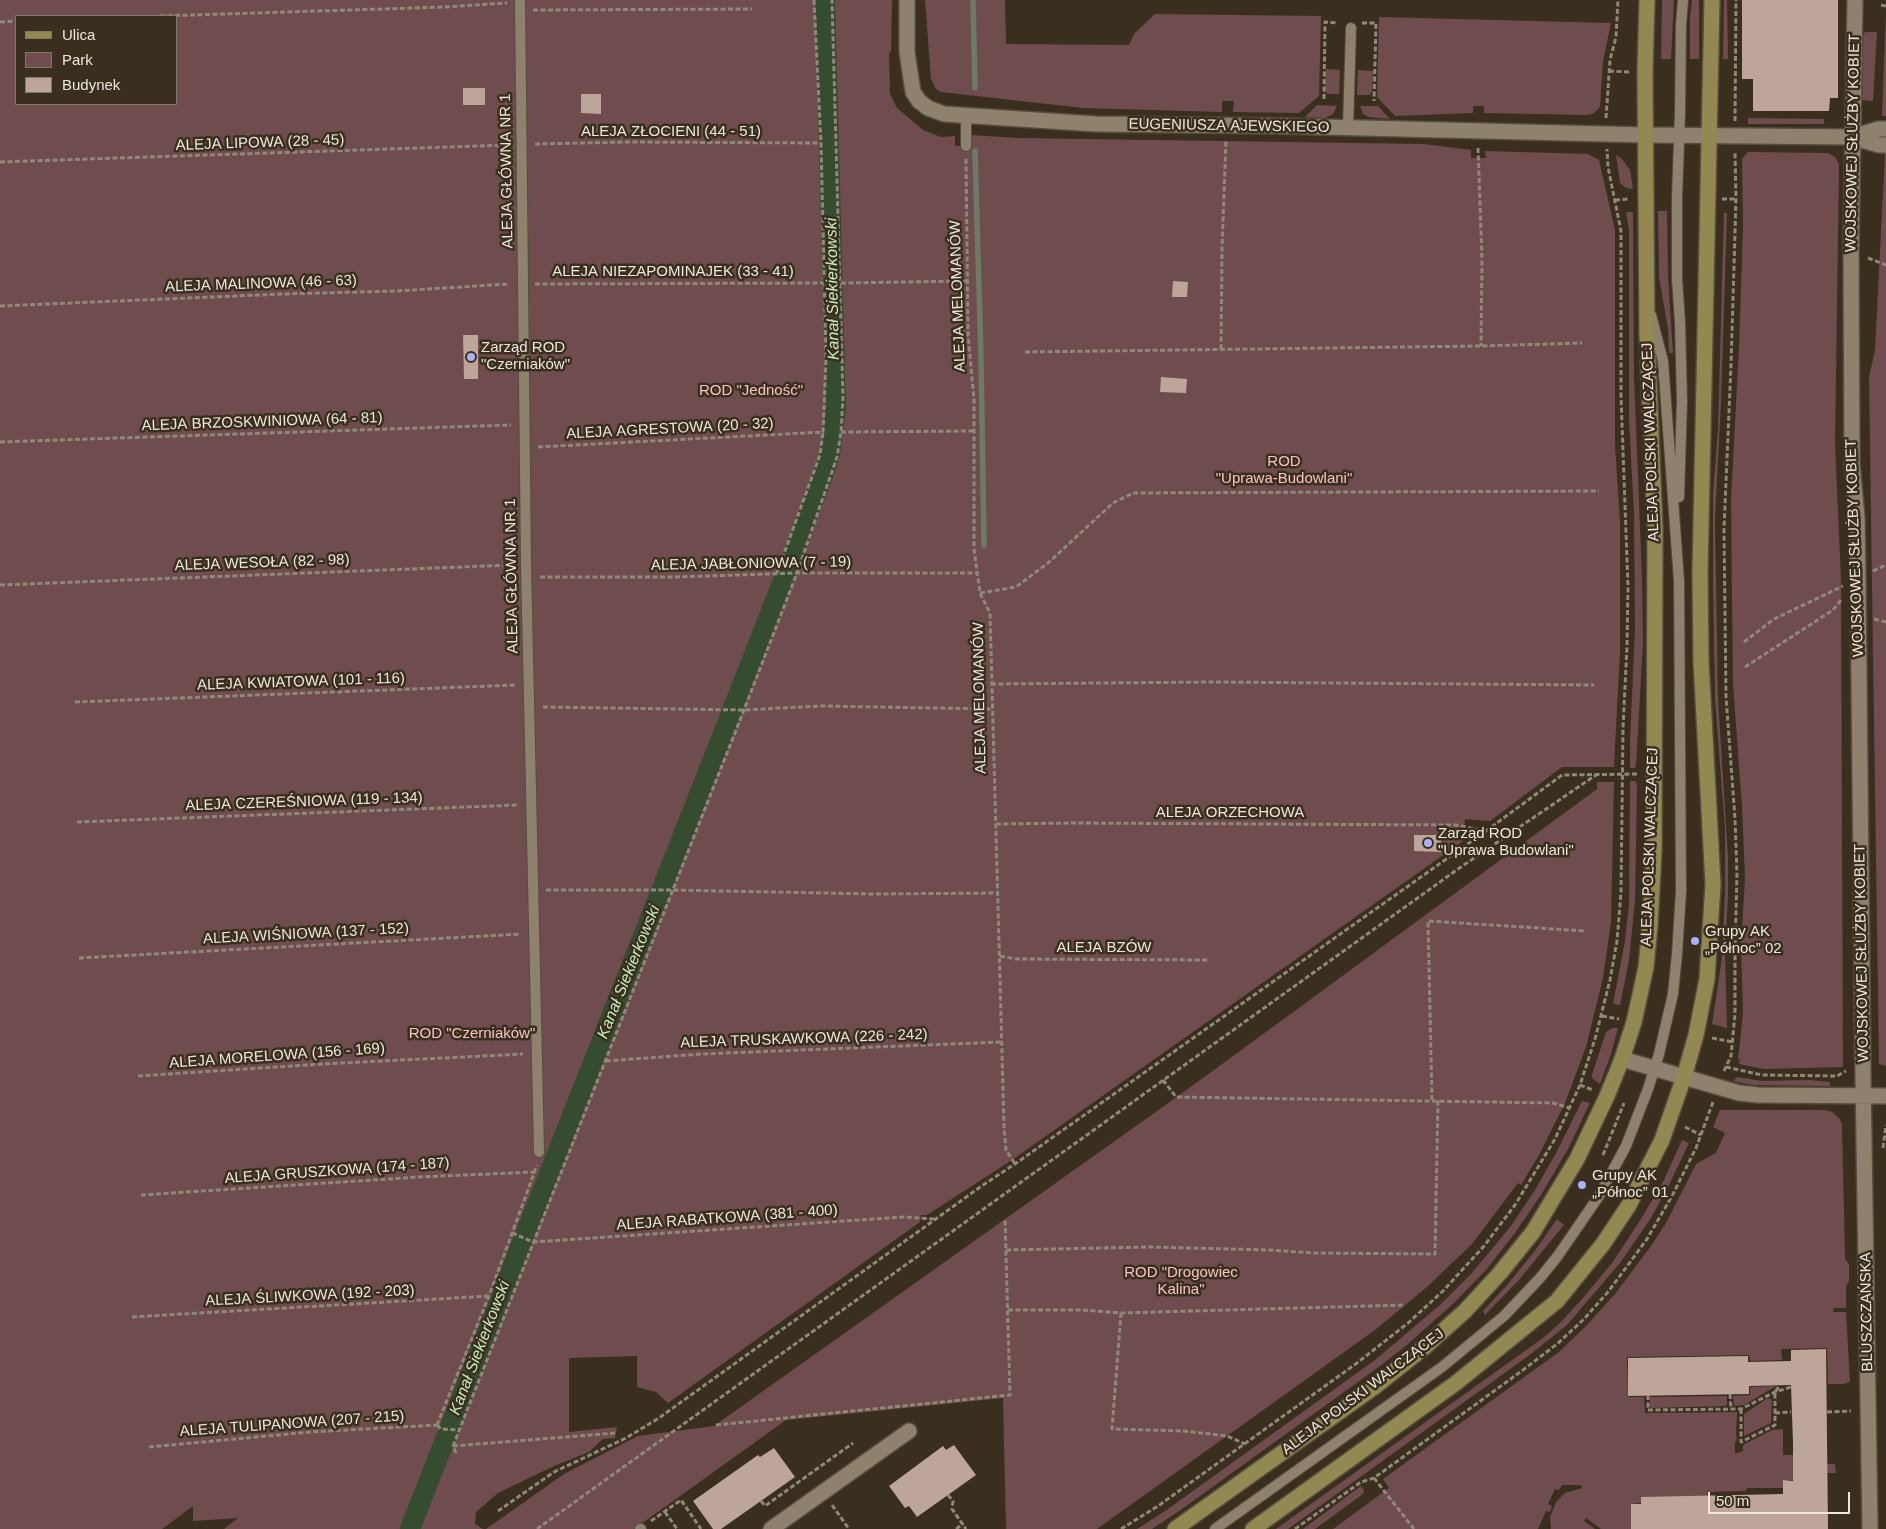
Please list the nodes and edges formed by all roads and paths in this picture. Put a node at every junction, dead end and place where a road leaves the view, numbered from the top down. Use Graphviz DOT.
graph roads {
  1 [pos="814,0"];
  2 [pos="832,0"];
  3 [pos="907,0"];
  4 [pos="1618,0"];
  5 [pos="1647,0"];
  6 [pos="1683,0"];
  7 [pos="1712,0"];
  8 [pos="1736,0"];
  9 [pos="1855,0"];
  10 [pos="520,4"];
  11 [pos="1881,5"];
  12 [pos="1886,6"];
  13 [pos="752,8"];
  14 [pos="178,15"];
  15 [pos="15,21"];
  16 [pos="0,22"];
  17 [pos="1336,22"];
  18 [pos="1364,23"];
  19 [pos="1351,28"];
  20 [pos="1609,71"];
  21 [pos="1629,72"];
  22 [pos="1324,99"];
  23 [pos="1374,101"];
  24 [pos="966,116"];
  25 [pos="1606,120"];
  26 [pos="1735,122"];
  27 [pos="1348,128"];
  28 [pos="1886,129"];
  29 [pos="1646,135"];
  30 [pos="1679,136"];
  31 [pos="1709,136"];
  32 [pos="1852,137"];
  33 [pos="1226,138"];
  34 [pos="820,143"];
  35 [pos="521,144"];
  36 [pos="1886,145"];
  37 [pos="966,146"];
  38 [pos="1478,148"];
  39 [pos="1607,148"];
  40 [pos="1735,152"];
  41 [pos="0,162"];
  42 [pos="1634,198"];
  43 [pos="1722,199"];
  44 [pos="1736,199"];
  45 [pos="1615,200"];
  46 [pos="968,281"];
  47 [pos="824,283"];
  48 [pos="841,283"];
  49 [pos="523,284"];
  50 [pos="1647,297"];
  51 [pos="0,306"];
  52 [pos="1582,343"];
  53 [pos="1481,346"];
  54 [pos="1221,350"];
  55 [pos="1025,352"];
  56 [pos="524,424"];
  57 [pos="974,431"];
  58 [pos="823,432"];
  59 [pos="841,432"];
  60 [pos="0,442"];
  61 [pos="525,448"];
  62 [pos="1599,491"];
  63 [pos="1677,548"];
  64 [pos="526,564"];
  65 [pos="777,573"];
  66 [pos="797,573"];
  67 [pos="977,573"];
  68 [pos="526,577"];
  69 [pos="1858,578"];
  70 [pos="0,585"];
  71 [pos="980,593"];
  72 [pos="1870,618"];
  73 [pos="1886,622"];
  74 [pos="1744,642"];
  75 [pos="1745,667"];
  76 [pos="529,684"];
  77 [pos="991,684"];
  78 [pos="1594,685"];
  79 [pos="75,702"];
  80 [pos="530,706"];
  81 [pos="744,710"];
  82 [pos="992,710"];
  83 [pos="1597,774"];
  84 [pos="1622,774"];
  85 [pos="1654,775"];
  86 [pos="532,805"];
  87 [pos="77,822"];
  88 [pos="996,824"];
  89 [pos="1486,831"];
  90 [pos="534,890"];
  91 [pos="673,890"];
  92 [pos="998,893"];
  93 [pos="1585,931"];
  94 [pos="534,934"];
  95 [pos="1000,956"];
  96 [pos="79,958"];
  97 [pos="1209,960"];
  98 [pos="1602,1016"];
  99 [pos="1620,1020"];
  100 [pos="1706,1037"];
  101 [pos="1002,1042"];
  102 [pos="1733,1042"];
  103 [pos="536,1053"];
  104 [pos="1622,1059"];
  105 [pos="606,1061"];
  106 [pos="1654,1069"];
  107 [pos="138,1076"];
  108 [pos="1837,1076"];
  109 [pos="1684,1077"];
  110 [pos="1164,1080"];
  111 [pos="1580,1085"];
  112 [pos="1596,1092"];
  113 [pos="1864,1095"];
  114 [pos="1886,1096"];
  115 [pos="1432,1100"];
  116 [pos="1438,1100"];
  117 [pos="1624,1103"];
  118 [pos="1570,1108"];
  119 [pos="1685,1127"];
  120 [pos="1702,1135"];
  121 [pos="540,1152"];
  122 [pos="1601,1159"];
  123 [pos="1015,1164"];
  124 [pos="535,1172"];
  125 [pos="141,1195"];
  126 [pos="935,1219"];
  127 [pos="1005,1219"];
  128 [pos="512,1233"];
  129 [pos="534,1242"];
  130 [pos="1006,1250"];
  131 [pos="488,1296"];
  132 [pos="1405,1305"];
  133 [pos="1008,1310"];
  134 [pos="1121,1313"];
  135 [pos="132,1317"];
  136 [pos="1780,1385"];
  137 [pos="1791,1387"];
  138 [pos="1775,1392"];
  139 [pos="1730,1394"];
  140 [pos="1648,1396"];
  141 [pos="1731,1409"];
  142 [pos="1741,1409"];
  143 [pos="1868,1411"];
  144 [pos="1775,1412"];
  145 [pos="1791,1412"];
  146 [pos="1827,1412"];
  147 [pos="437,1425"];
  148 [pos="716,1425"];
  149 [pos="459,1430"];
  150 [pos="908,1431"];
  151 [pos="616,1433"];
  152 [pos="853,1443"];
  153 [pos="1245,1444"];
  154 [pos="452,1446"];
  155 [pos="149,1447"];
  156 [pos="456,1453"];
  157 [pos="811,1473"];
  158 [pos="814,1477"];
  159 [pos="948,1495"];
  160 [pos="761,1501"];
  161 [pos="834,1508"];
  162 [pos="498,1512"];
  163 [pos="665,1512"];
  164 [pos="963,1524"];
  165 [pos="537,1529"];
  166 [pos="640,1529"];
  167 [pos="677,1529"];
  168 [pos="701,1529"];
  169 [pos="771,1529"];
  170 [pos="849,1529"];
  171 [pos="956,1529"];
  172 [pos="966,1529"];
  173 [pos="1121,1529"];
  174 [pos="1175,1529"];
  175 [pos="1216,1529"];
  176 [pos="1253,1529"];
  177 [pos="1295,1529"];
  178 [pos="1414,1529"];
  179 [pos="1870,1529"];
  1 -- 34 [label="path"];
  2 -- 48 [label="path"];
  3 -- 24 [label="street, EUGENIUSZA AJEWSKIEGO"];
  4 -- 20 [label="path"];
  5 -- 29 [label="main road, ALEJA POLSKI WALCZĄCEJ"];
  6 -- 30 [label="lane"];
  7 -- 31 [label="main road"];
  8 -- 26 [label="path"];
  9 -- 32 [label="street, WOJSKOWEJ SŁUŻBY KOBIET"];
  10 -- 13 [label="path"];
  10 -- 14 [label="path"];
  10 -- 35 [label="lane, ALEJA GŁÓWNA NR 1"];
  11 -- 12 [label="path"];
  15 -- 16 [label="path"];
  17 -- 22 [label="path"];
  18 -- 23 [label="path"];
  19 -- 27 [label="lane"];
  20 -- 21 [label="path"];
  20 -- 25 [label="path"];
  24 -- 27 [label="street, EUGENIUSZA AJEWSKIEGO"];
  24 -- 37 [label="lane"];
  27 -- 29 [label="street, EUGENIUSZA AJEWSKIEGO"];
  28 -- 32 [label="street"];
  29 -- 30 [label="street, EUGENIUSZA AJEWSKIEGO"];
  29 -- 50 [label="main road, ALEJA POLSKI WALCZĄCEJ"];
  30 -- 31 [label="street, EUGENIUSZA AJEWSKIEGO"];
  30 -- 63 [label="lane"];
  31 -- 32 [label="street, EUGENIUSZA AJEWSKIEGO"];
  31 -- 109 [label="main road"];
  32 -- 36 [label="street"];
  32 -- 69 [label="street, WOJSKOWEJ SŁUŻBY KOBIET"];
  33 -- 54 [label="path"];
  34 -- 35 [label="path, ALEJA ZŁOCIENI (44 - 51)"];
  34 -- 47 [label="path"];
  35 -- 41 [label="path, ALEJA LIPOWA (28 - 45)"];
  35 -- 49 [label="lane, ALEJA GŁÓWNA NR 1"];
  37 -- 46 [label="path, ALEJA MELOMANÓW"];
  38 -- 53 [label="path"];
  39 -- 45 [label="path"];
  40 -- 44 [label="path"];
  42 -- 45 [label="path"];
  43 -- 44 [label="path"];
  44 -- 102 [label="path"];
  45 -- 84 [label="path"];
  46 -- 48 [label="path"];
  46 -- 57 [label="path, ALEJA MELOMANÓW"];
  47 -- 49 [label="path, ALEJA NIEZAPOMINAJEK (33 - 41)"];
  47 -- 58 [label="path"];
  48 -- 59 [label="path"];
  49 -- 51 [label="path, ALEJA MALINOWA (46 - 63)"];
  49 -- 56 [label="lane, ALEJA GŁÓWNA NR 1"];
  50 -- 63 [label="lane"];
  50 -- 85 [label="main road, ALEJA POLSKI WALCZĄCEJ"];
  52 -- 53 [label="path"];
  53 -- 54 [label="path"];
  54 -- 55 [label="path"];
  56 -- 60 [label="path, ALEJA BRZOSKWINIOWA (64 - 81)"];
  56 -- 61 [label="lane, ALEJA GŁÓWNA NR 1"];
  57 -- 59 [label="path"];
  57 -- 67 [label="path, ALEJA MELOMANÓW"];
  58 -- 61 [label="path, ALEJA AGRESTOWA (20 - 32)"];
  58 -- 65 [label="path"];
  59 -- 66 [label="path"];
  61 -- 64 [label="lane, ALEJA GŁÓWNA NR 1"];
  62 -- 71 [label="path"];
  63 -- 106 [label="lane"];
  64 -- 68 [label="lane, ALEJA GŁÓWNA NR 1"];
  64 -- 70 [label="path, ALEJA WESOŁA (82 - 98)"];
  65 -- 66 [label="path, ALEJA JABŁONIOWA (7 - 19)"];
  65 -- 68 [label="path, ALEJA JABŁONIOWA (7 - 19)"];
  66 -- 67 [label="path, ALEJA JABŁONIOWA (7 - 19)"];
  66 -- 81 [label="path"];
  67 -- 71 [label="path, ALEJA MELOMANÓW"];
  68 -- 76 [label="lane, ALEJA GŁÓWNA NR 1"];
  69 -- 74 [label="path"];
  69 -- 75 [label="path"];
  69 -- 113 [label="street, WOJSKOWEJ SŁUŻBY KOBIET"];
  71 -- 77 [label="path, ALEJA MELOMANÓW"];
  72 -- 73 [label="path"];
  76 -- 79 [label="path, ALEJA KWIATOWA (101 - 116)"];
  76 -- 80 [label="lane, ALEJA GŁÓWNA NR 1"];
  77 -- 78 [label="path"];
  77 -- 82 [label="path, ALEJA MELOMANÓW"];
  80 -- 81 [label="path"];
  80 -- 86 [label="lane, ALEJA GŁÓWNA NR 1"];
  81 -- 82 [label="path"];
  81 -- 91 [label="path"];
  82 -- 88 [label="path, ALEJA MELOMANÓW"];
  83 -- 84 [label="path"];
  83 -- 89 [label="path"];
  83 -- 110 [label="path"];
  84 -- 85 [label="path"];
  84 -- 98 [label="path"];
  85 -- 104 [label="main road, ALEJA POLSKI WALCZĄCEJ"];
  86 -- 87 [label="path, ALEJA CZEREŚNIOWA (119 - 134)"];
  86 -- 90 [label="lane, ALEJA GŁÓWNA NR 1"];
  88 -- 89 [label="path, ALEJA ORZECHOWA"];
  88 -- 92 [label="path, ALEJA MELOMANÓW"];
  89 -- 123 [label="path"];
  90 -- 91 [label="path"];
  90 -- 94 [label="lane, ALEJA GŁÓWNA NR 1"];
  91 -- 92 [label="path"];
  91 -- 105 [label="path"];
  92 -- 95 [label="path, ALEJA MELOMANÓW"];
  93 -- 115 [label="path"];
  94 -- 96 [label="path, ALEJA WIŚNIOWA (137 - 152)"];
  94 -- 103 [label="lane, ALEJA GŁÓWNA NR 1"];
  95 -- 97 [label="path, ALEJA BZÓW"];
  95 -- 101 [label="path, ALEJA MELOMANÓW"];
  98 -- 99 [label="path"];
  98 -- 111 [label="path"];
  100 -- 102 [label="path"];
  101 -- 105 [label="path, ALEJA TRUSKAWKOWA (226 - 242)"];
  101 -- 123 [label="path, ALEJA MELOMANÓW"];
  102 -- 108 [label="path"];
  103 -- 107 [label="path, ALEJA MORELOWA (156 - 169)"];
  103 -- 121 [label="lane, ALEJA GŁÓWNA NR 1"];
  104 -- 106 [label="street"];
  104 -- 174 [label="main road, ALEJA POLSKI WALCZĄCEJ"];
  105 -- 129 [label="path"];
  106 -- 109 [label="street"];
  106 -- 175 [label="lane"];
  109 -- 113 [label="street"];
  109 -- 176 [label="main road"];
  110 -- 115 [label="path"];
  110 -- 165 [label="path"];
  111 -- 112 [label="path"];
  111 -- 118 [label="path"];
  113 -- 114 [label="street"];
  113 -- 143 [label="street, BLUSZCZAŃSKA"];
  115 -- 116 [label="path"];
  116 -- 118 [label="path"];
  116 -- 130 [label="path"];
  117 -- 122 [label="path"];
  118 -- 153 [label="path"];
  119 -- 120 [label="path"];
  121 -- 124 [label="path"];
  123 -- 126 [label="path"];
  124 -- 125 [label="path, ALEJA GRUSZKOWA (174 - 187)"];
  124 -- 128 [label="path"];
  126 -- 129 [label="path, ALEJA RABATKOWA (381 - 400)"];
  126 -- 162 [label="path"];
  127 -- 130 [label="path"];
  128 -- 129 [label="path"];
  128 -- 131 [label="path"];
  129 -- 149 [label="path"];
  130 -- 133 [label="path"];
  131 -- 135 [label="path, ALEJA ŚLIWKOWA (192 - 203)"];
  131 -- 147 [label="path"];
  132 -- 134 [label="path"];
  133 -- 134 [label="path"];
  133 -- 148 [label="path"];
  134 -- 153 [label="path"];
  136 -- 138 [label="path"];
  137 -- 138 [label="path"];
  138 -- 142 [label="path"];
  138 -- 144 [label="path"];
  139 -- 141 [label="path"];
  140 -- 141 [label="path"];
  141 -- 142 [label="path"];
  142 -- 144 [label="path"];
  143 -- 146 [label="path"];
  143 -- 179 [label="street, BLUSZCZAŃSKA"];
  144 -- 145 [label="path"];
  147 -- 149 [label="path"];
  147 -- 155 [label="path, ALEJA TULIPANOWA (207 - 215)"];
  149 -- 154 [label="path"];
  150 -- 169 [label="street"];
  151 -- 154 [label="path"];
  152 -- 157 [label="path"];
  153 -- 173 [label="path"];
  154 -- 156 [label="path"];
  157 -- 158 [label="path"];
  157 -- 160 [label="path"];
  159 -- 164 [label="path"];
  161 -- 170 [label="path"];
  163 -- 166 [label="path"];
  163 -- 167 [label="path"];
  163 -- 168 [label="path"];
  164 -- 171 [label="path"];
  164 -- 172 [label="path"];
  177 -- 178 [label="path"];
}
